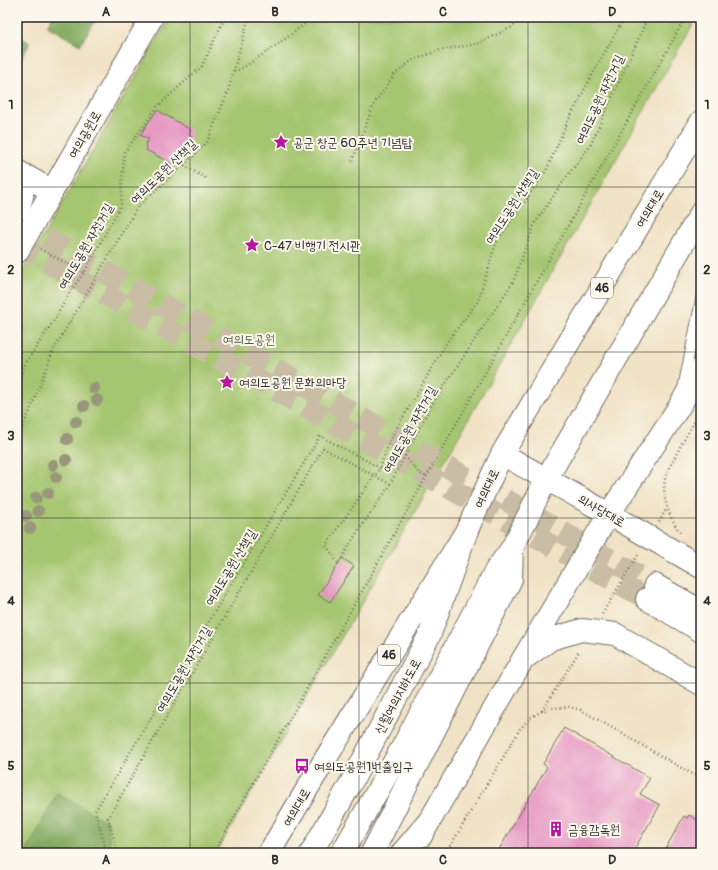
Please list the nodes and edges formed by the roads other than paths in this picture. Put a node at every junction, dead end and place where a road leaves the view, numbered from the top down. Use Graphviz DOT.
graph roads {
  1 [pos="152,17"];
  2 [pos="701,122"];
  3 [pos="17,171"];
  4 [pos="17,183"];
  5 [pos="52,191"];
  6 [pos="17,210"];
  7 [pos="701,213"];
  8 [pos="20,246"];
  9 [pos="701,298"];
  10 [pos="699,366"];
  11 [pos="679,407"];
  12 [pos="502,454"];
  13 [pos="547,478"];
  14 [pos="609,514"];
  15 [pos="467,530"];
  16 [pos="512,548"];
  17 [pos="701,567"];
  18 [pos="701,612"];
  19 [pos="701,631"];
  20 [pos="523,659"];
  21 [pos="701,684"];
  22 [pos="430,820"];
  23 [pos="269,853"];
  24 [pos="311,853"];
  25 [pos="342,853"];
  26 [pos="372,853"];
  27 [pos="402,853"];
  28 [pos="412,853"];
  1 -- 5 [label="main road, 여의공원로"];
  2 -- 12 [label="main road, 여의대로 / 46"];
  3 -- 5 [label="main road"];
  4 -- 6 [label="main road"];
  5 -- 8 [label="main road, 여의공원로"];
  7 -- 13 [label="main road"];
  9 -- 11 [label="lane"];
  10 -- 11 [label="main road"];
  11 -- 14 [label="main road"];
  12 -- 13 [label="main road, 의사당대로"];
  12 -- 15 [label="main road, 여의대로 / 46"];
  13 -- 14 [label="main road, 의사당대로"];
  13 -- 16 [label="main road"];
  14 -- 17 [label="main road, 의사당대로"];
  14 -- 20 [label="main road"];
  15 -- 23 [label="main road, 여의대로 / 46"];
  15 -- 24 [label="main road, 신월여의지하도로"];
  16 -- 25 [label="main road"];
  16 -- 26 [label="main road"];
  18 -- 19 [label="main road"];
  20 -- 21 [label="main road"];
  20 -- 22 [label="main road"];
  22 -- 27 [label="main road"];
  22 -- 28 [label="main road"];
}
